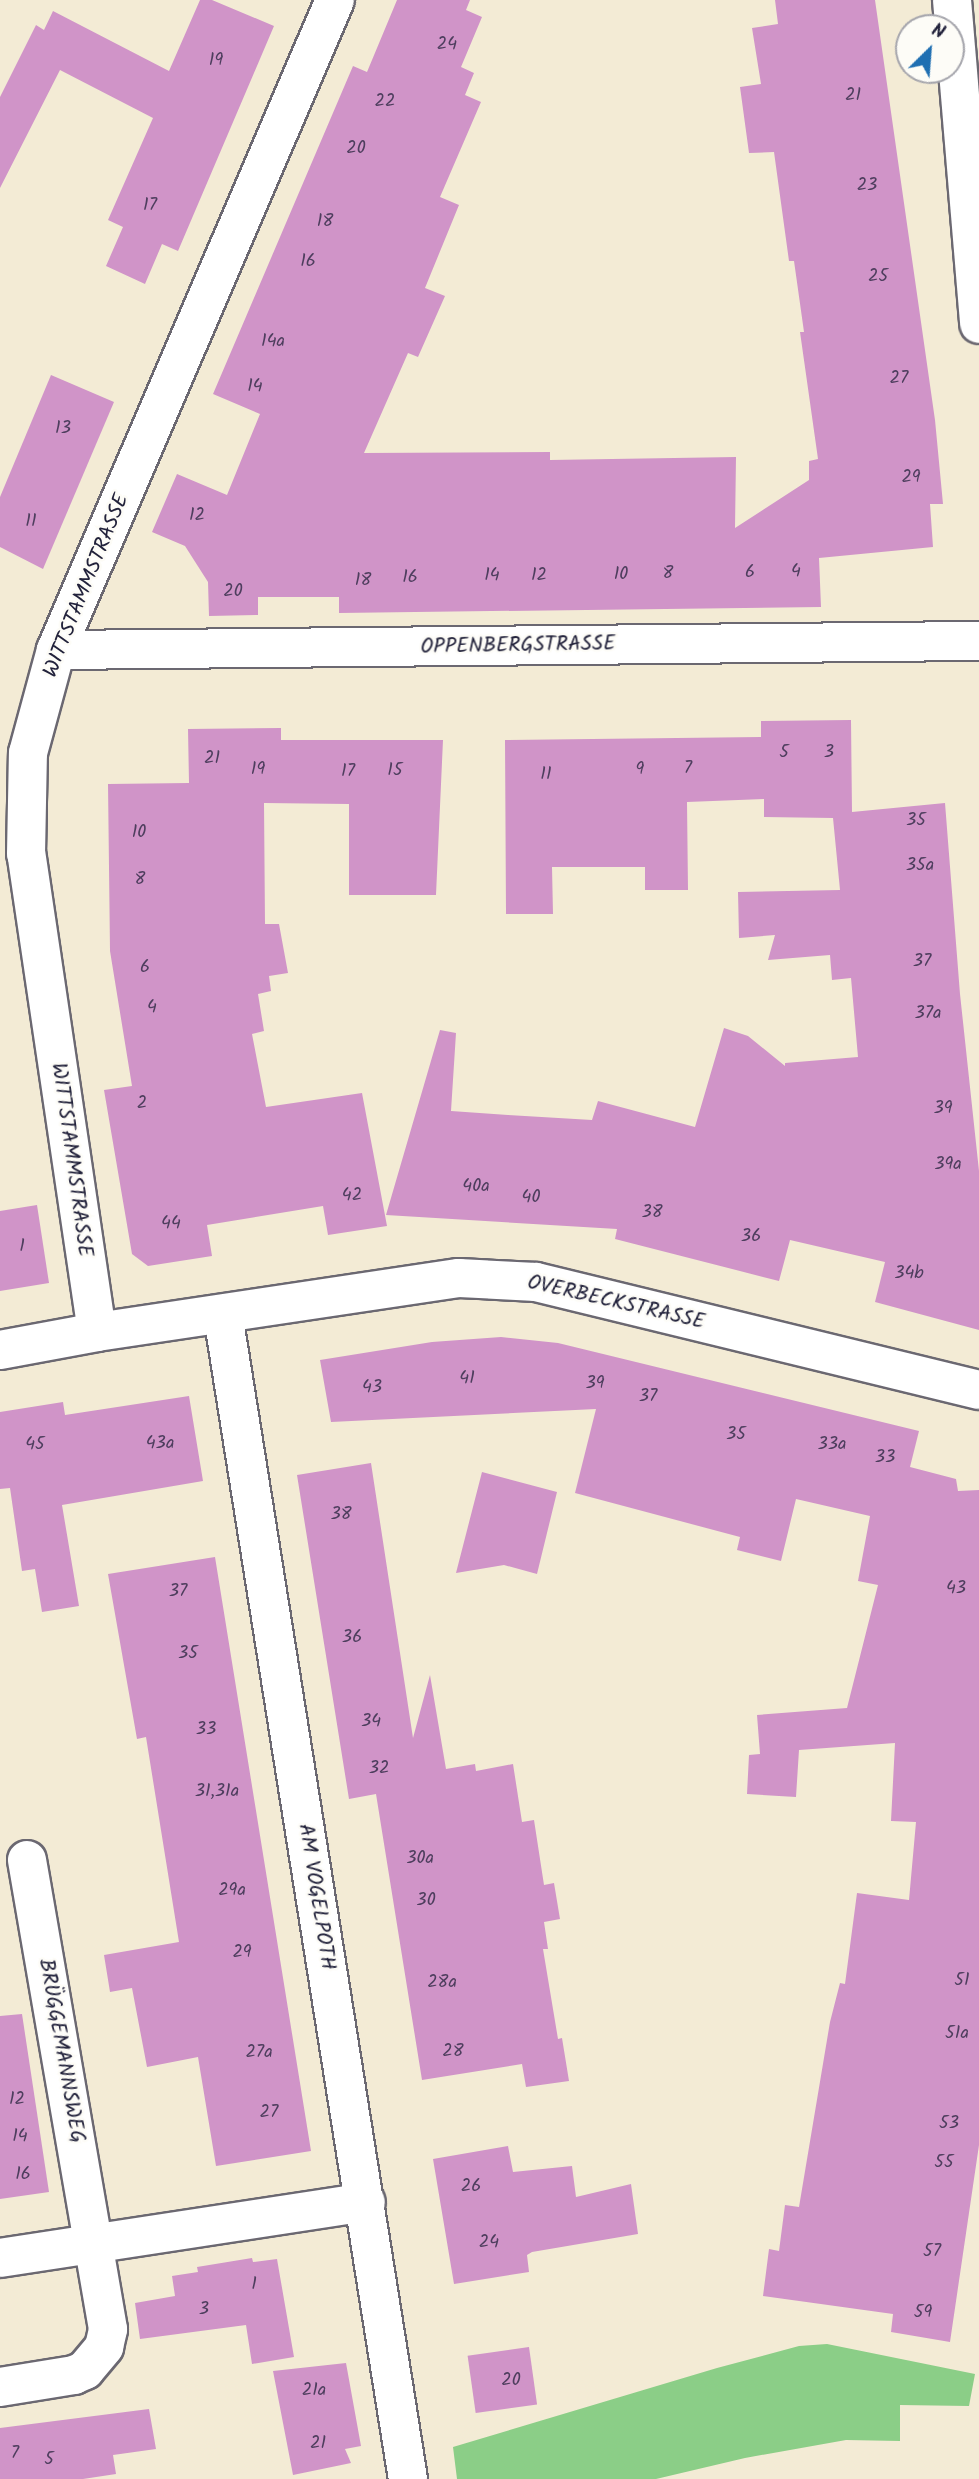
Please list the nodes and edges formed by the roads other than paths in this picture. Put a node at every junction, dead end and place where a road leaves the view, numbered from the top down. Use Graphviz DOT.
graph roads {
  1 [pos="335,0"];
  2 [pos="952,0"];
  3 [pos="975,220"];
  4 [pos="979,324"];
  5 [pos="979,641"];
  6 [pos="57,650"];
  7 [pos="223,1315"];
  8 [pos="97,1332"];
  9 [pos="0,1350"];
  10 [pos="979,1390"];
  11 [pos="27,1860"];
  12 [pos="366,2202"];
  13 [pos="95,2243"];
  14 [pos="0,2259"];
  15 [pos="0,2386"];
  16 [pos="408,2479"];
  1 -- 6 [label="street, WITTSTAMMSTRASSE"];
  2 -- 3 [label="street"];
  3 -- 4 [label="street"];
  5 -- 6 [label="street, OPPENBERGSTRASSE"];
  6 -- 8 [label="street, WITTSTAMMSTRASSE"];
  7 -- 8 [label="street, OVERBECKSTRASSE"];
  7 -- 10 [label="street, OVERBECKSTRASSE"];
  7 -- 12 [label="street, AM VOGELPOTH"];
  8 -- 9 [label="street, OVERBECKSTRASSE"];
  11 -- 13 [label="street, BRÜGGEMANNSWEG"];
  12 -- 13 [label="street"];
  12 -- 16 [label="street, AM VOGELPOTH"];
  13 -- 14 [label="street"];
  13 -- 15 [label="street, BRÜGGEMANNSWEG"];
}
